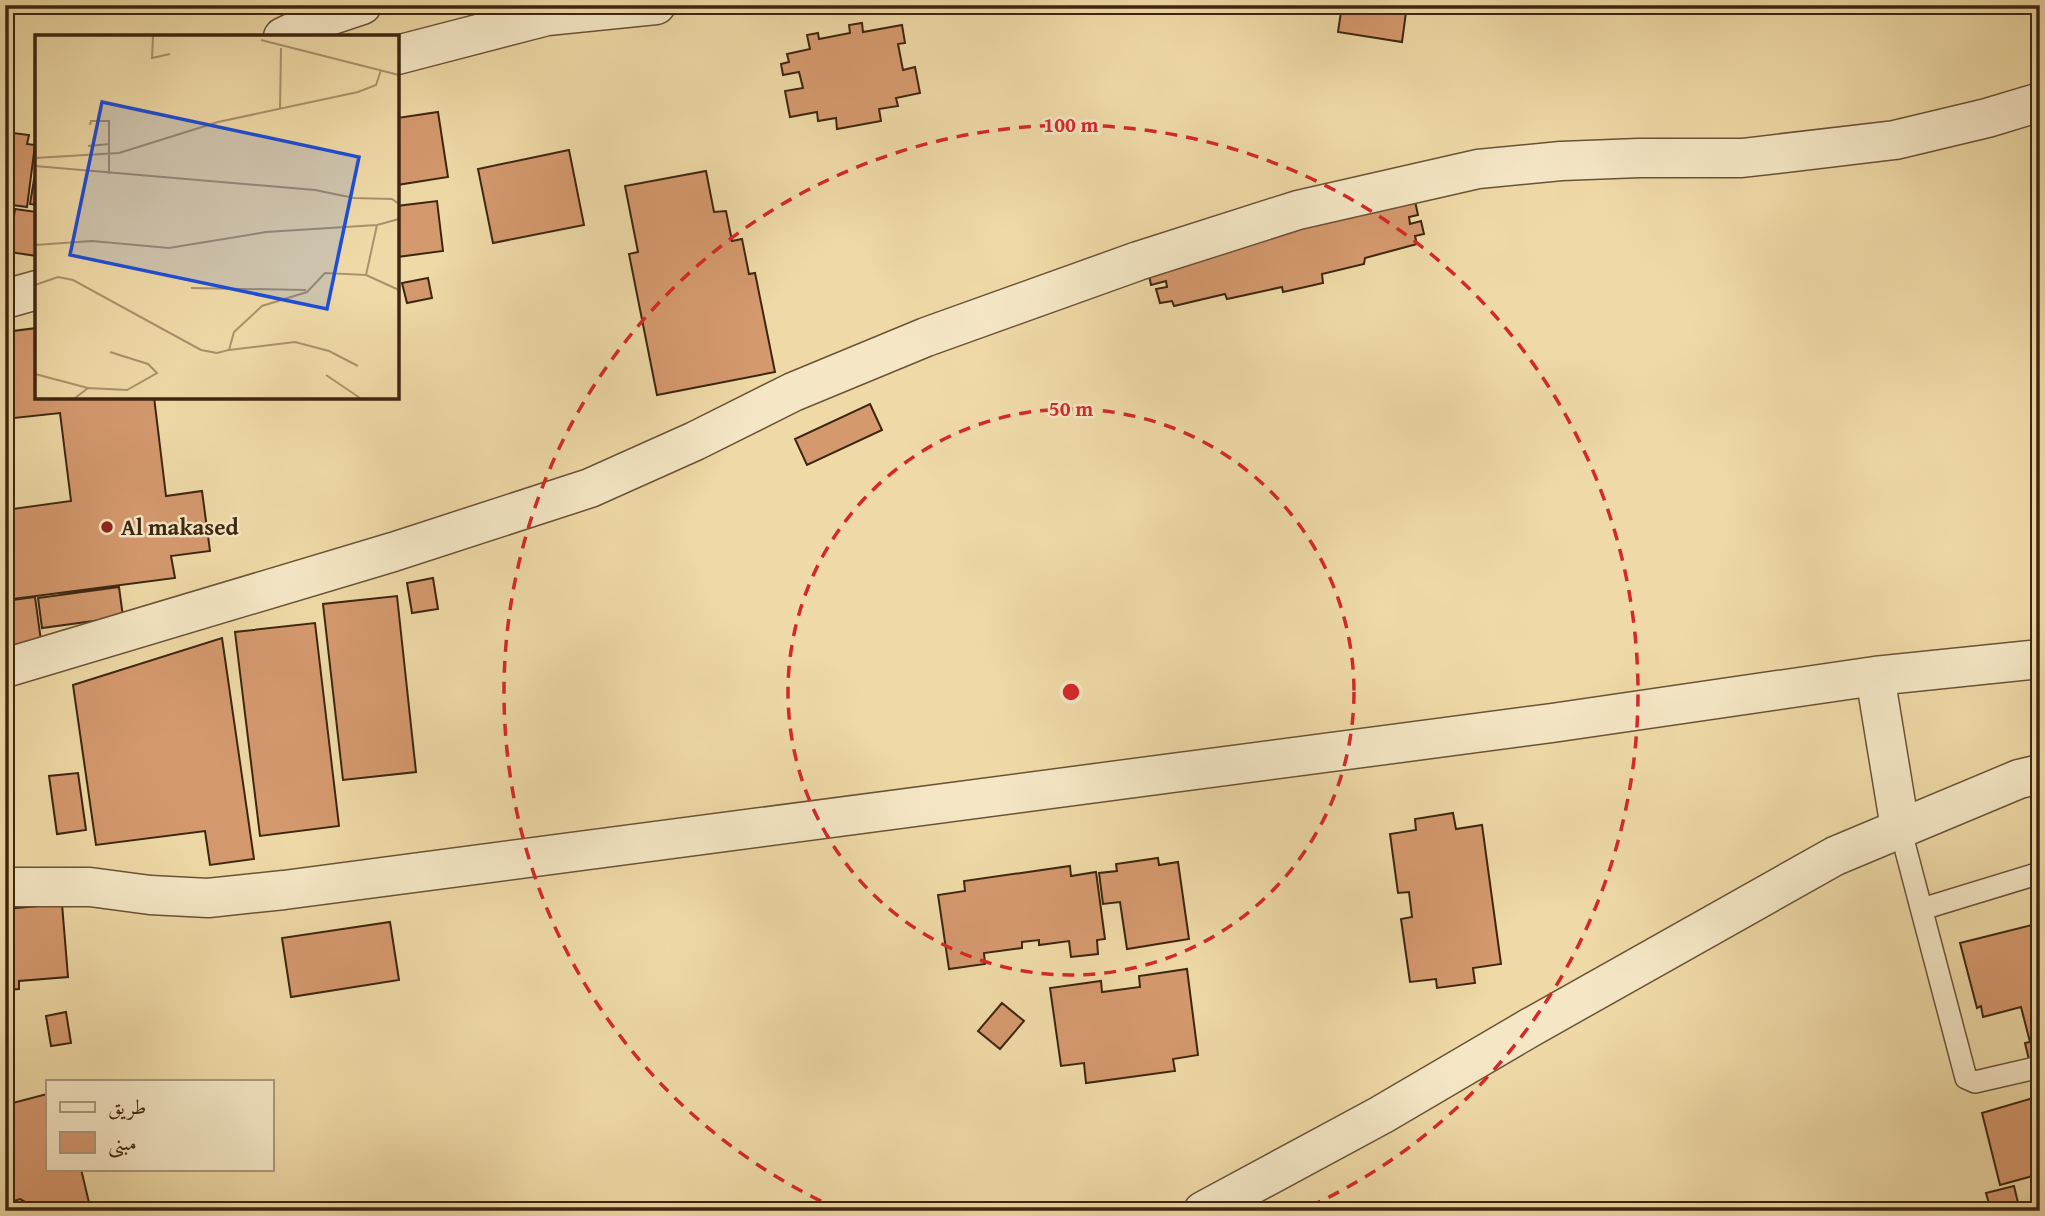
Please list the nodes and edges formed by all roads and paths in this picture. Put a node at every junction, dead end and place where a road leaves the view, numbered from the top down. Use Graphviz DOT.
graph roads {
  1 [pos="362,5"];
  2 [pos="656,5"];
  3 [pos="287,35"];
  4 [pos="399,54"];
  5 [pos="2040,102"];
  6 [pos="35,291"];
  7 [pos="5,299"];
  8 [pos="2040,659"];
  9 [pos="5,668"];
  10 [pos="1875,676"];
  11 [pos="2040,774"];
  12 [pos="1900,828"];
  13 [pos="2040,873"];
  14 [pos="5,887"];
  15 [pos="1922,909"];
  16 [pos="2040,1067"];
  17 [pos="1203,1211"];
  1 -- 3 [label="street"];
  2 -- 4 [label="street"];
  5 -- 9 [label="street"];
  6 -- 7 [label="street"];
  8 -- 10 [label="street"];
  10 -- 12 [label="street"];
  10 -- 14 [label="street"];
  11 -- 12 [label="street"];
  12 -- 15 [label="lane"];
  12 -- 17 [label="street"];
  13 -- 15 [label="lane"];
  15 -- 16 [label="lane"];
}
